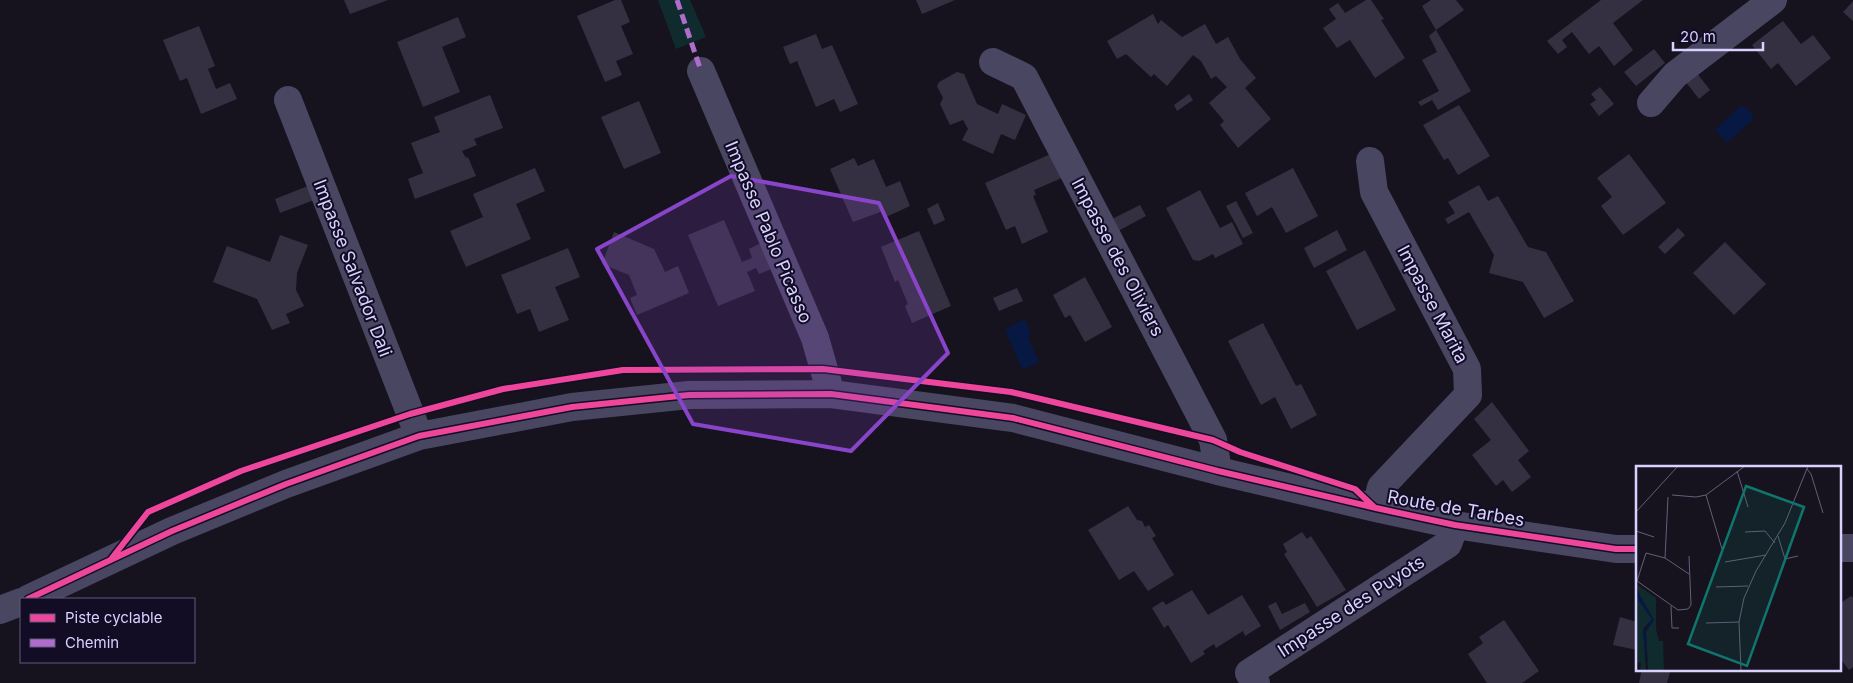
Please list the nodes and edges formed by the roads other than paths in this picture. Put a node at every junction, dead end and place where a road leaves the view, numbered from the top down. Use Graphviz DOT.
graph roads {
  1 [pos="1773,0"];
  2 [pos="993,62"];
  3 [pos="701,71"];
  4 [pos="288,100"];
  5 [pos="1650,103"];
  6 [pos="1370,161"];
  7 [pos="831,394"];
  8 [pos="419,436"];
  9 [pos="1218,471"];
  10 [pos="1376,508"];
  11 [pos="1456,526"];
  12 [pos="1840,548"];
  13 [pos="1853,548"];
  14 [pos="1636,549"];
  15 [pos="30,598"];
  16 [pos="20,602"];
  17 [pos="0,610"];
  18 [pos="1256,683"];
  1 -- 5 [label="street"];
  2 -- 9 [label="street, Impasse des Oliviers"];
  3 -- 7 [label="street, Impasse Pablo Picasso"];
  4 -- 8 [label="street, Impasse Salvador Dali"];
  6 -- 10 [label="street, Impasse Marita"];
  7 -- 8 [label="street, Route de Tarbes"];
  7 -- 9 [label="street, Route de Tarbes"];
  8 -- 15 [label="street, Route de Tarbes"];
  9 -- 10 [label="street, Route de Tarbes"];
  10 -- 11 [label="street, Route de Tarbes"];
  11 -- 14 [label="street, Route de Tarbes"];
  11 -- 18 [label="street, Impasse des Puyots"];
  12 -- 13 [label="street"];
  16 -- 17 [label="street"];
}
